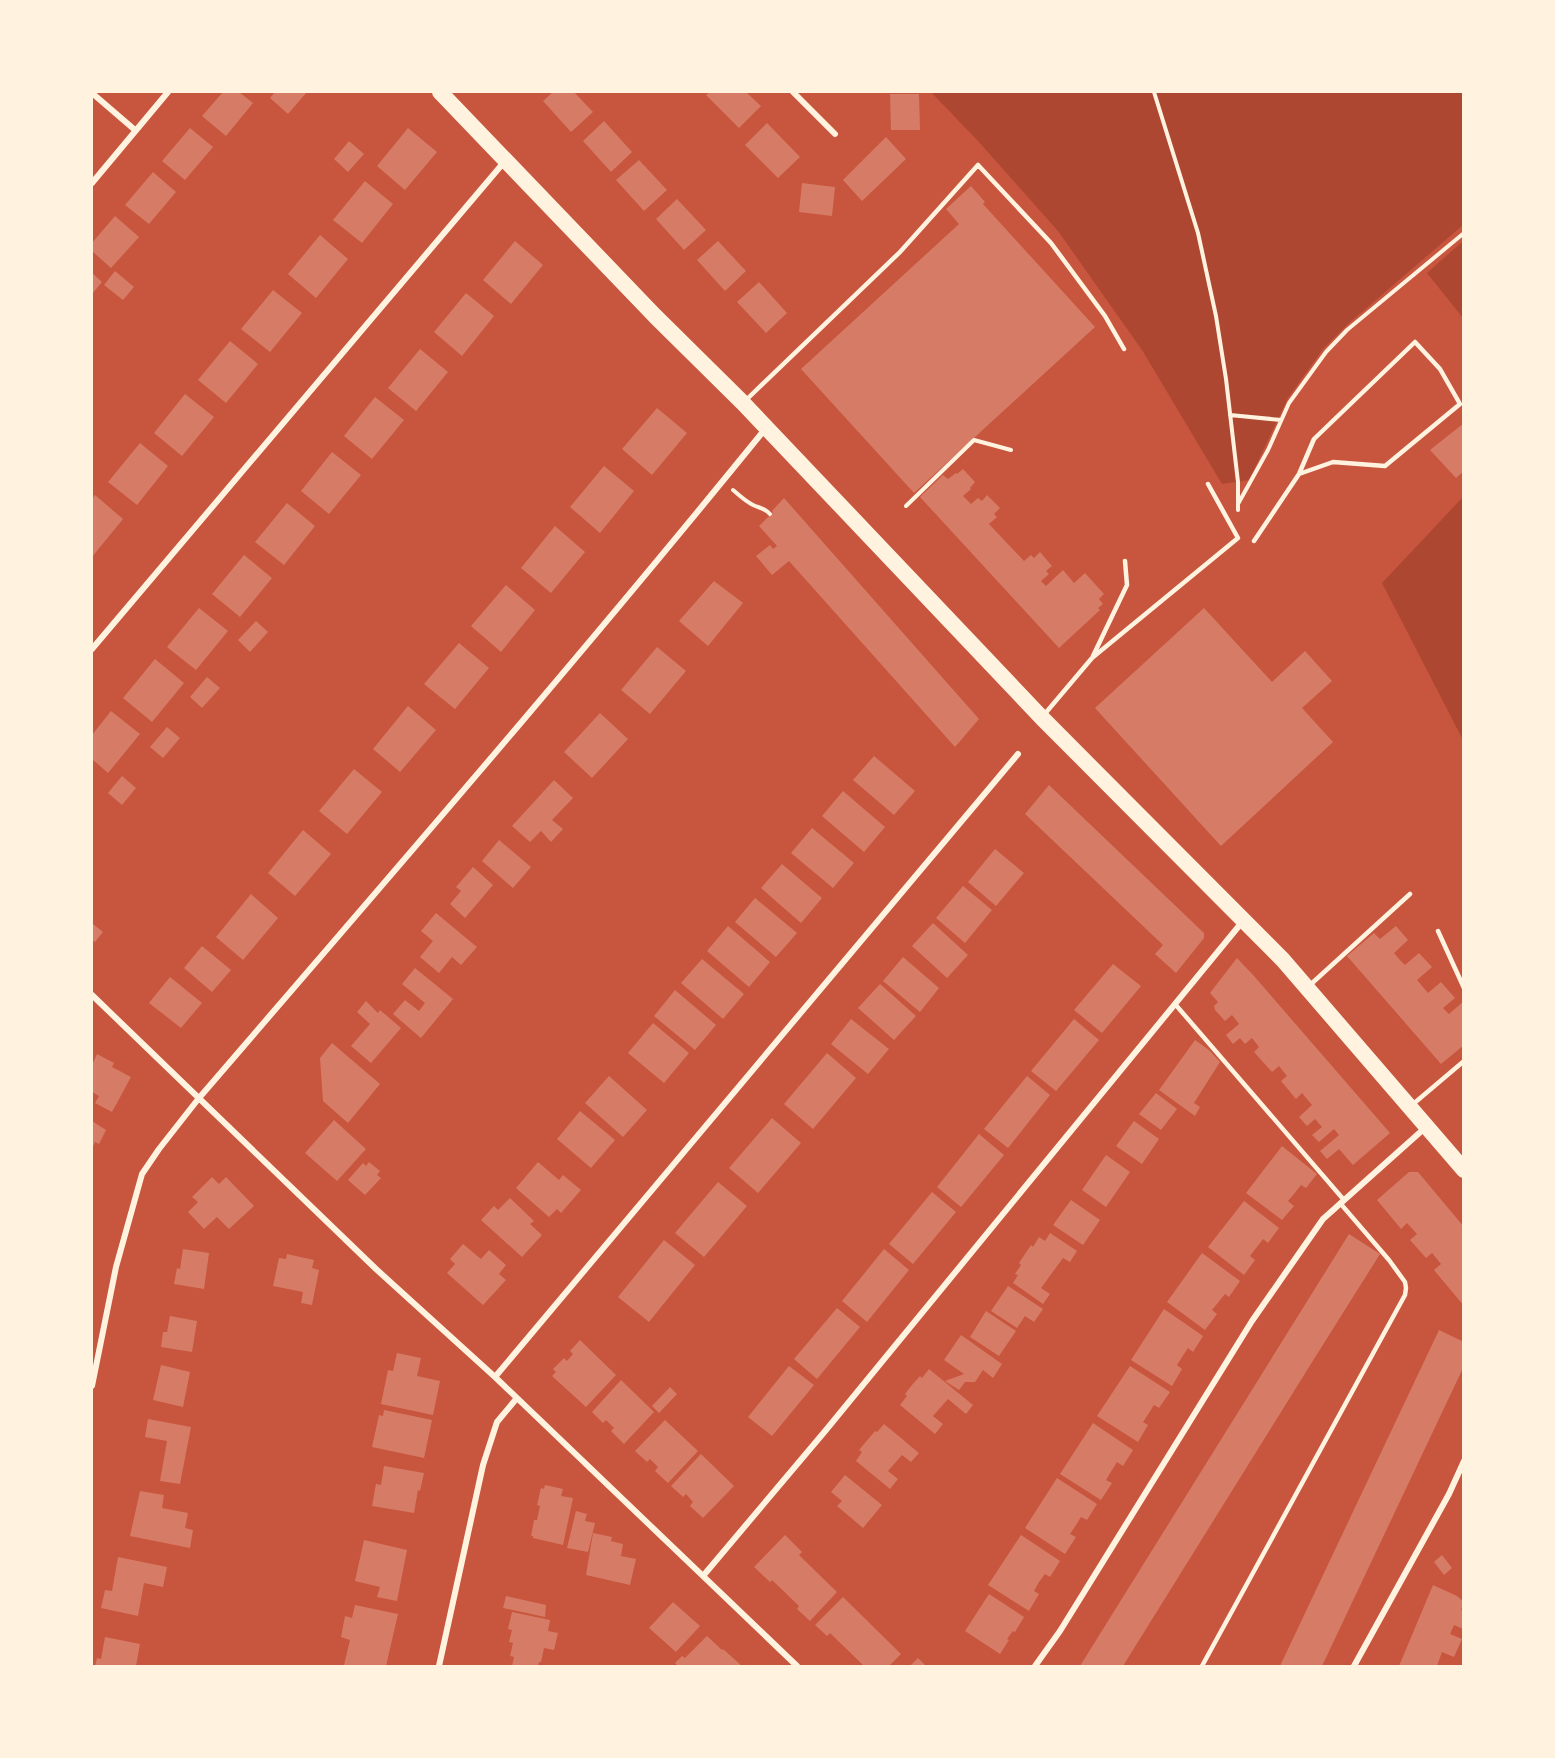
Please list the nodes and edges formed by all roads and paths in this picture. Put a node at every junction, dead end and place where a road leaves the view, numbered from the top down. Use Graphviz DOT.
graph roads {
  1 [pos="168,92"];
  2 [pos="440,92"];
  3 [pos="793,92"];
  4 [pos="1154,92"];
  5 [pos="92,93"];
  6 [pos="135,130"];
  7 [pos="835,134"];
  8 [pos="506,161"];
  9 [pos="92,183"];
  10 [pos="1464,233"];
  11 [pos="1124,349"];
  12 [pos="743,403"];
  13 [pos="1230,415"];
  14 [pos="1281,420"];
  15 [pos="766,428"];
  16 [pos="1011,450"];
  17 [pos="1299,474"];
  18 [pos="723,481"];
  19 [pos="1208,484"];
  20 [pos="906,506"];
  21 [pos="770,513"];
  22 [pos="1254,541"];
  23 [pos="1125,561"];
  24 [pos="92,649"];
  25 [pos="1092,658"];
  26 [pos="1042,718"];
  27 [pos="1018,754"];
  28 [pos="1410,894"];
  29 [pos="1244,921"];
  30 [pos="1438,931"];
  31 [pos="1307,988"];
  32 [pos="1464,988"];
  33 [pos="92,995"];
  34 [pos="1176,1004"];
  35 [pos="1464,1061"];
  36 [pos="199,1098"];
  37 [pos="1410,1107"];
  38 [pos="1426,1127"];
  39 [pos="1464,1170"];
  40 [pos="1342,1202"];
  41 [pos="495,1377"];
  42 [pos="92,1386"];
  43 [pos="517,1398"];
  44 [pos="1464,1461"];
  45 [pos="703,1576"];
  46 [pos="439,1666"];
  47 [pos="797,1666"];
  48 [pos="1035,1666"];
  49 [pos="1202,1666"];
  50 [pos="1354,1666"];
  1 -- 6 [label="street"];
  2 -- 8 [label="highway"];
  3 -- 7 [label="street"];
  4 -- 13 [label="path"];
  5 -- 6 [label="street"];
  6 -- 9 [label="street"];
  8 -- 12 [label="highway"];
  8 -- 24 [label="street"];
  10 -- 14 [label="path"];
  11 -- 12 [label="lane"];
  12 -- 15 [label="highway"];
  13 -- 14 [label="path"];
  13 -- 14 [label="path"];
  15 -- 18 [label="street"];
  15 -- 26 [label="highway"];
  16 -- 20 [label="path"];
  17 -- 17 [label="lane"];
  17 -- 22 [label="lane"];
  18 -- 21 [label="path"];
  18 -- 36 [label="street"];
  19 -- 25 [label="lane"];
  23 -- 25 [label="lane"];
  25 -- 26 [label="lane"];
  26 -- 29 [label="highway"];
  27 -- 41 [label="street"];
  28 -- 31 [label="lane"];
  29 -- 31 [label="highway"];
  29 -- 34 [label="street"];
  30 -- 32 [label="lane"];
  31 -- 37 [label="highway"];
  33 -- 36 [label="street"];
  34 -- 40 [label="lane"];
  34 -- 45 [label="street"];
  35 -- 37 [label="lane"];
  36 -- 41 [label="street"];
  36 -- 42 [label="street"];
  37 -- 38 [label="highway"];
  38 -- 39 [label="highway"];
  38 -- 40 [label="street"];
  40 -- 48 [label="street"];
  40 -- 49 [label="lane"];
  41 -- 43 [label="street"];
  43 -- 45 [label="street"];
  43 -- 46 [label="street"];
  44 -- 50 [label="street"];
  45 -- 47 [label="street"];
}
